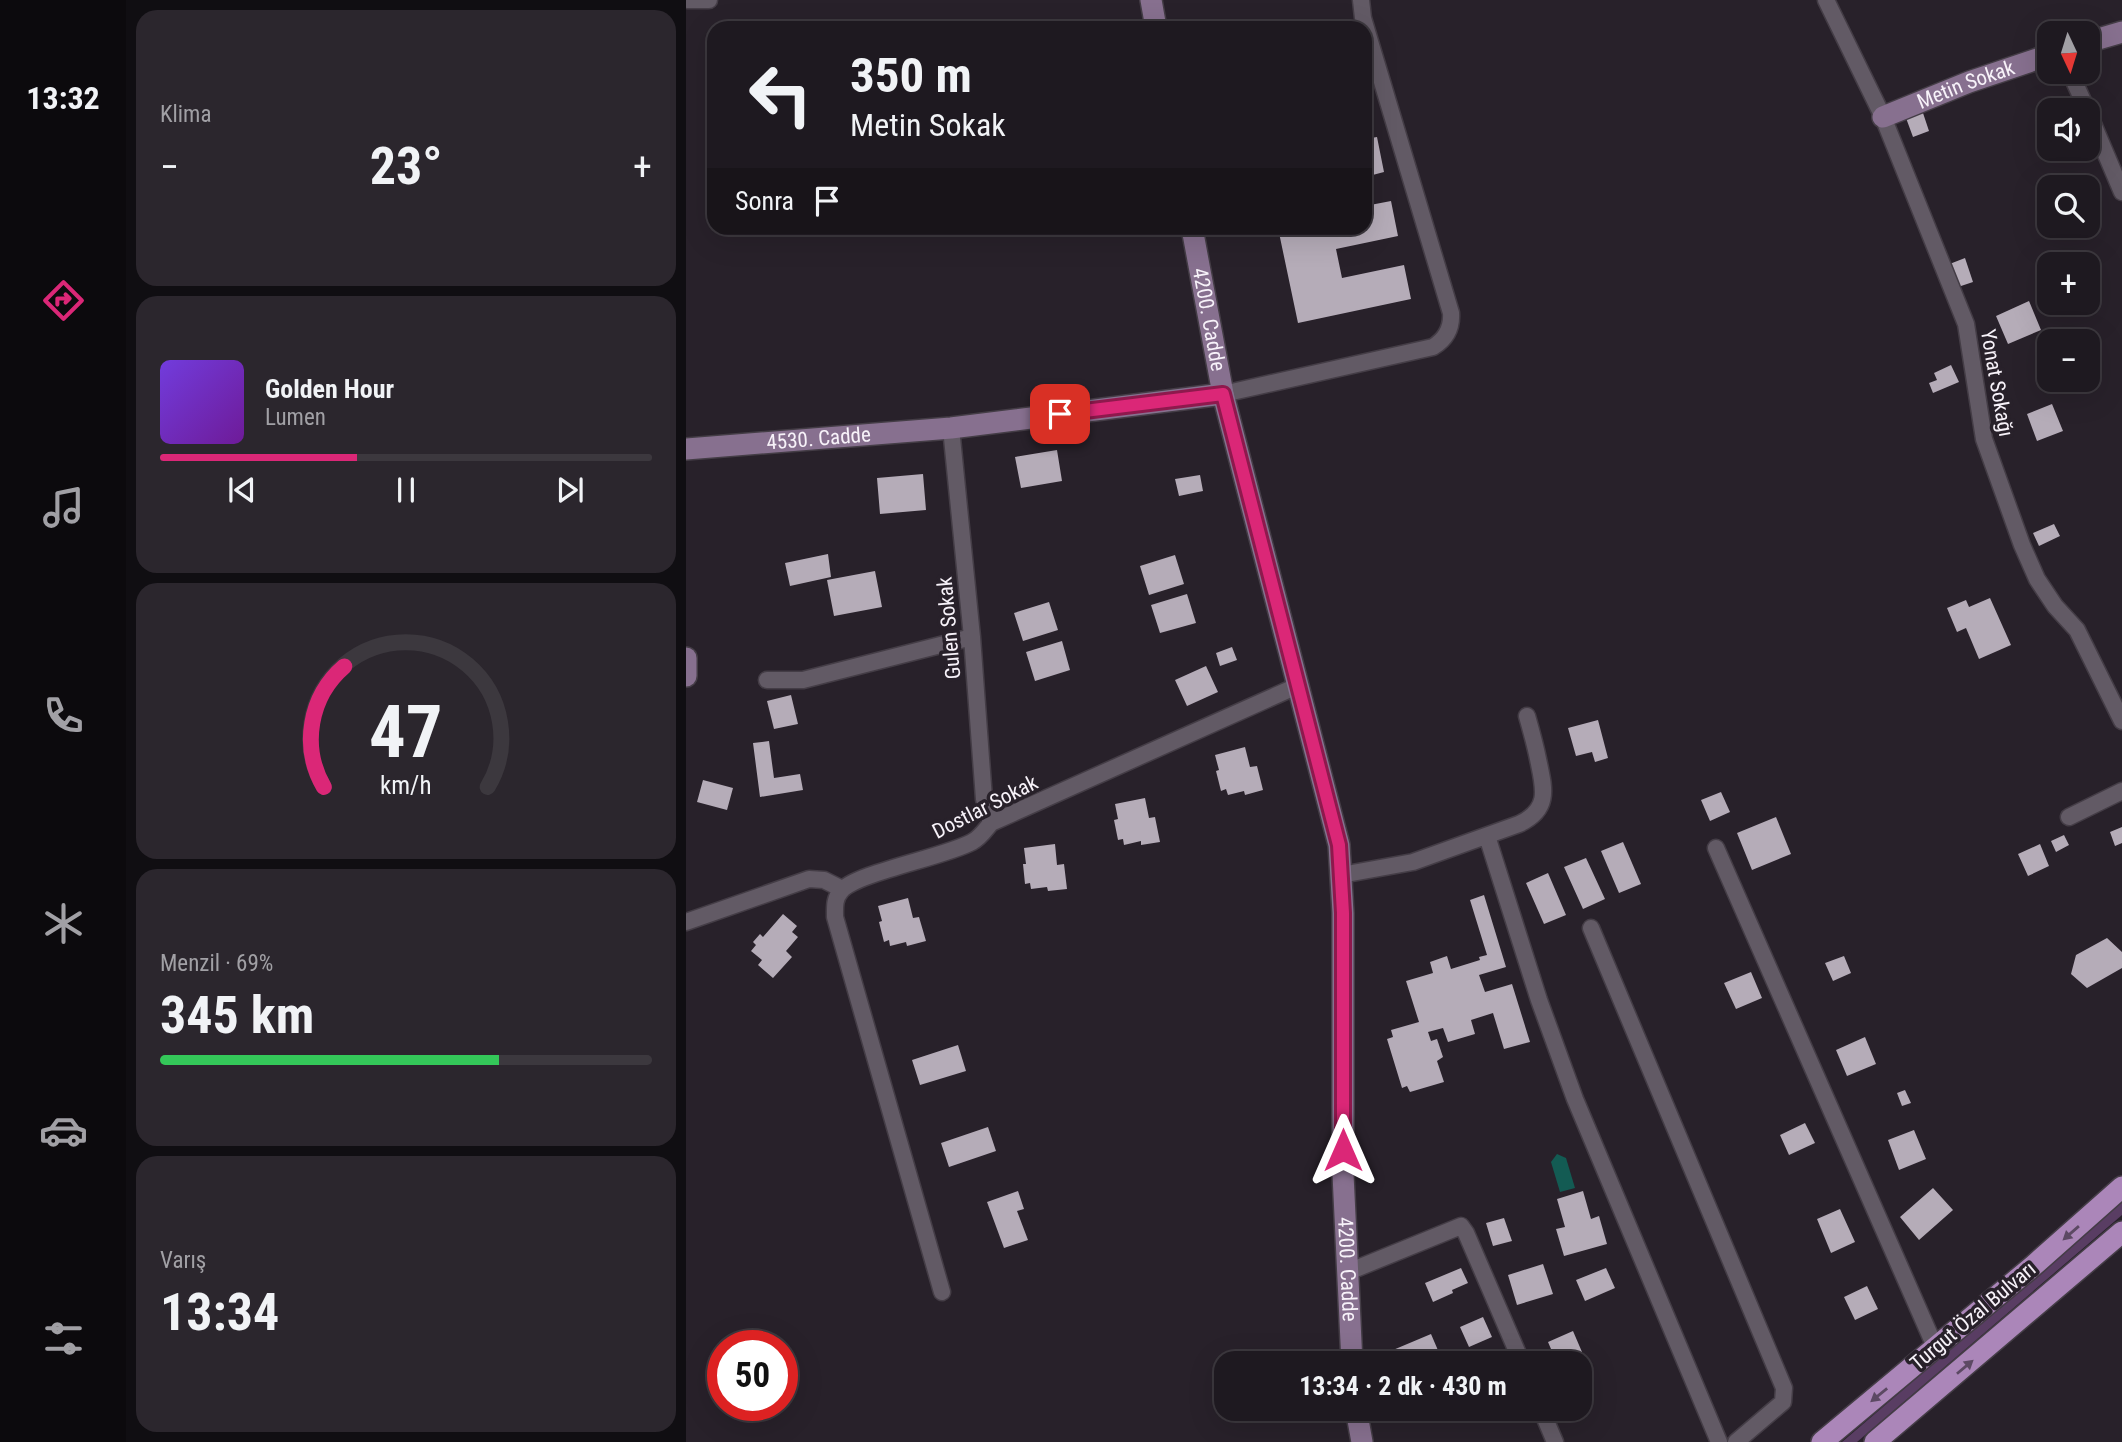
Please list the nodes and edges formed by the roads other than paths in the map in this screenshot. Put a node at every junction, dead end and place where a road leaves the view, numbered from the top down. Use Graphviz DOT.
graph roads {
  1 [pos="688,0"];
  2 [pos="709,0"];
  3 [pos="1151,0"];
  4 [pos="1361,0"];
  5 [pos="1826,0"];
  6 [pos="1155,21"];
  7 [pos="1364,21"];
  8 [pos="2122,32"];
  9 [pos="2100,38"];
  10 [pos="1372,48"];
  11 [pos="2037,59"];
  12 [pos="1883,117"];
  13 [pos="2100,139"];
  14 [pos="2120,181"];
  15 [pos="1193,235"];
  16 [pos="1223,394"];
  17 [pos="951,428"];
  18 [pos="686,449"];
  19 [pos="972,637"];
  20 [pos="686,658"];
  21 [pos="686,676"];
  22 [pos="767,680"];
  23 [pos="1297,685"];
  24 [pos="1527,716"];
  25 [pos="2122,721"];
  26 [pos="2122,791"];
  27 [pos="2069,817"];
  28 [pos="991,823"];
  29 [pos="1487,836"];
  30 [pos="1716,848"];
  31 [pos="1341,875"];
  32 [pos="842,889"];
  33 [pos="686,922"];
  34 [pos="1591,928"];
  35 [pos="2122,1187"];
  36 [pos="2122,1232"];
  37 [pos="1348,1272"];
  38 [pos="942,1292"];
  39 [pos="1936,1349"];
  40 [pos="1351,1351"];
  41 [pos="1517,1351"];
  42 [pos="1358,1421"];
  43 [pos="1546,1421"];
  44 [pos="1362,1442"];
  45 [pos="1555,1442"];
  46 [pos="1719,1442"];
  47 [pos="1736,1442"];
  48 [pos="1822,1442"];
  49 [pos="1875,1442"];
  1 -- 2 [label="street"];
  3 -- 6 [label="main road"];
  4 -- 7 [label="street"];
  5 -- 12 [label="street, Yonat Sokağı"];
  8 -- 9 [label="main road"];
  10 -- 16 [label="street"];
  11 -- 12 [label="main road, Metin Sokak"];
  12 -- 25 [label="street, Yonat Sokağı"];
  13 -- 14 [label="street"];
  15 -- 16 [label="main road, 4200. Cadde"];
  16 -- 17 [label="main road"];
  16 -- 23 [label="main road, 4200. Cadde"];
  17 -- 18 [label="main road, 4530. Cadde"];
  17 -- 19 [label="street, Gulen Sokak"];
  19 -- 22 [label="street"];
  19 -- 28 [label="street, Gulen Sokak"];
  20 -- 21 [label="main road"];
  23 -- 28 [label="street, Dostlar Sokak"];
  23 -- 31 [label="main road, 4200. Cadde"];
  24 -- 29 [label="street"];
  26 -- 27 [label="street"];
  28 -- 32 [label="street, Dostlar Sokak"];
  29 -- 31 [label="street"];
  29 -- 46 [label="street"];
  30 -- 39 [label="street"];
  31 -- 37 [label="main road, 4200. Cadde"];
  32 -- 33 [label="street"];
  32 -- 38 [label="street"];
  34 -- 47 [label="street"];
  35 -- 39 [label="main road, Turgut Özal Bulvarı, one-way"];
  49 -- 36 [label="main road, Turgut Özal Bulvarı, one-way"];
  37 -- 40 [label="main road, 4200. Cadde"];
  37 -- 41 [label="street"];
  39 -- 48 [label="main road, Turgut Özal Bulvarı, one-way"];
  42 -- 44 [label="main road"];
  43 -- 45 [label="street"];
}
